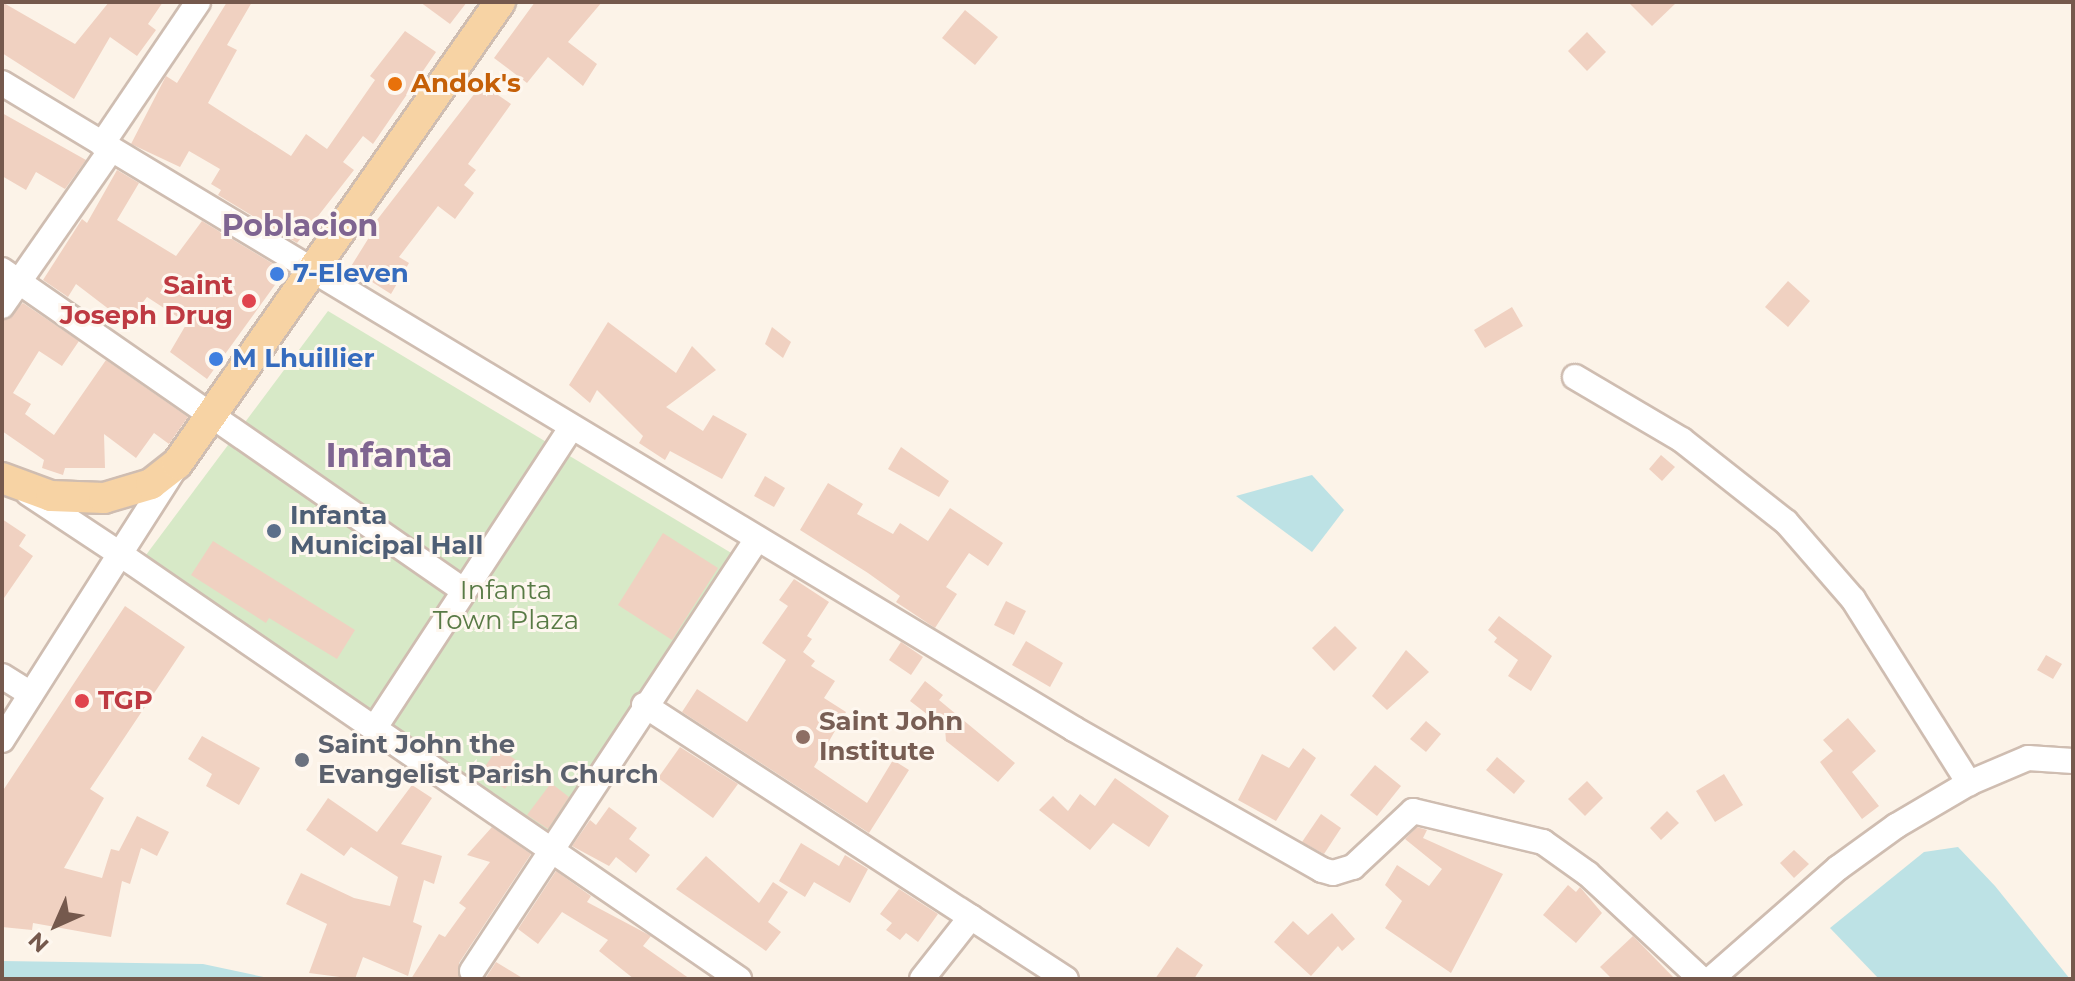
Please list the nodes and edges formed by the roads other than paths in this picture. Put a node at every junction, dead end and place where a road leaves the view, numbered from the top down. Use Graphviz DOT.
graph roads {
  1 [pos="198,2"];
  2 [pos="500,2"];
  3 [pos="2,83"];
  4 [pos="106,147"];
  5 [pos="311,273"];
  6 [pos="11,276"];
  7 [pos="2,306"];
  8 [pos="1575,377"];
  9 [pos="214,417"];
  10 [pos="571,428"];
  11 [pos="177,464"];
  12 [pos="9,482"];
  13 [pos="757,539"];
  14 [pos="120,554"];
  15 [pos="463,590"];
  16 [pos="2,676"];
  17 [pos="31,694"];
  18 [pos="644,705"];
  19 [pos="374,729"];
  20 [pos="2,740"];
  21 [pos="2073,761"];
  22 [pos="1969,783"];
  23 [pos="555,849"];
  24 [pos="971,917"];
  25 [pos="472,971"];
  26 [pos="739,979"];
  27 [pos="922,979"];
  28 [pos="1066,979"];
  29 [pos="1701,979"];
  30 [pos="1711,979"];
  1 -- 4 [label="street"];
  2 -- 5 [label="main road"];
  3 -- 4 [label="street"];
  4 -- 5 [label="street"];
  4 -- 6 [label="street"];
  5 -- 9 [label="main road"];
  5 -- 10 [label="street"];
  6 -- 7 [label="street"];
  6 -- 9 [label="street"];
  8 -- 22 [label="street"];
  9 -- 11 [label="main road"];
  9 -- 15 [label="street"];
  10 -- 13 [label="street"];
  10 -- 15 [label="street"];
  11 -- 12 [label="main road"];
  11 -- 14 [label="street"];
  12 -- 14 [label="street"];
  13 -- 18 [label="street"];
  13 -- 29 [label="street"];
  14 -- 17 [label="street"];
  14 -- 19 [label="street"];
  15 -- 19 [label="street"];
  16 -- 17 [label="street"];
  17 -- 20 [label="street"];
  18 -- 23 [label="street"];
  18 -- 24 [label="street"];
  19 -- 23 [label="street"];
  21 -- 22 [label="street"];
  22 -- 30 [label="street"];
  23 -- 25 [label="street"];
  23 -- 26 [label="street"];
  24 -- 27 [label="street"];
  24 -- 28 [label="street"];
}
